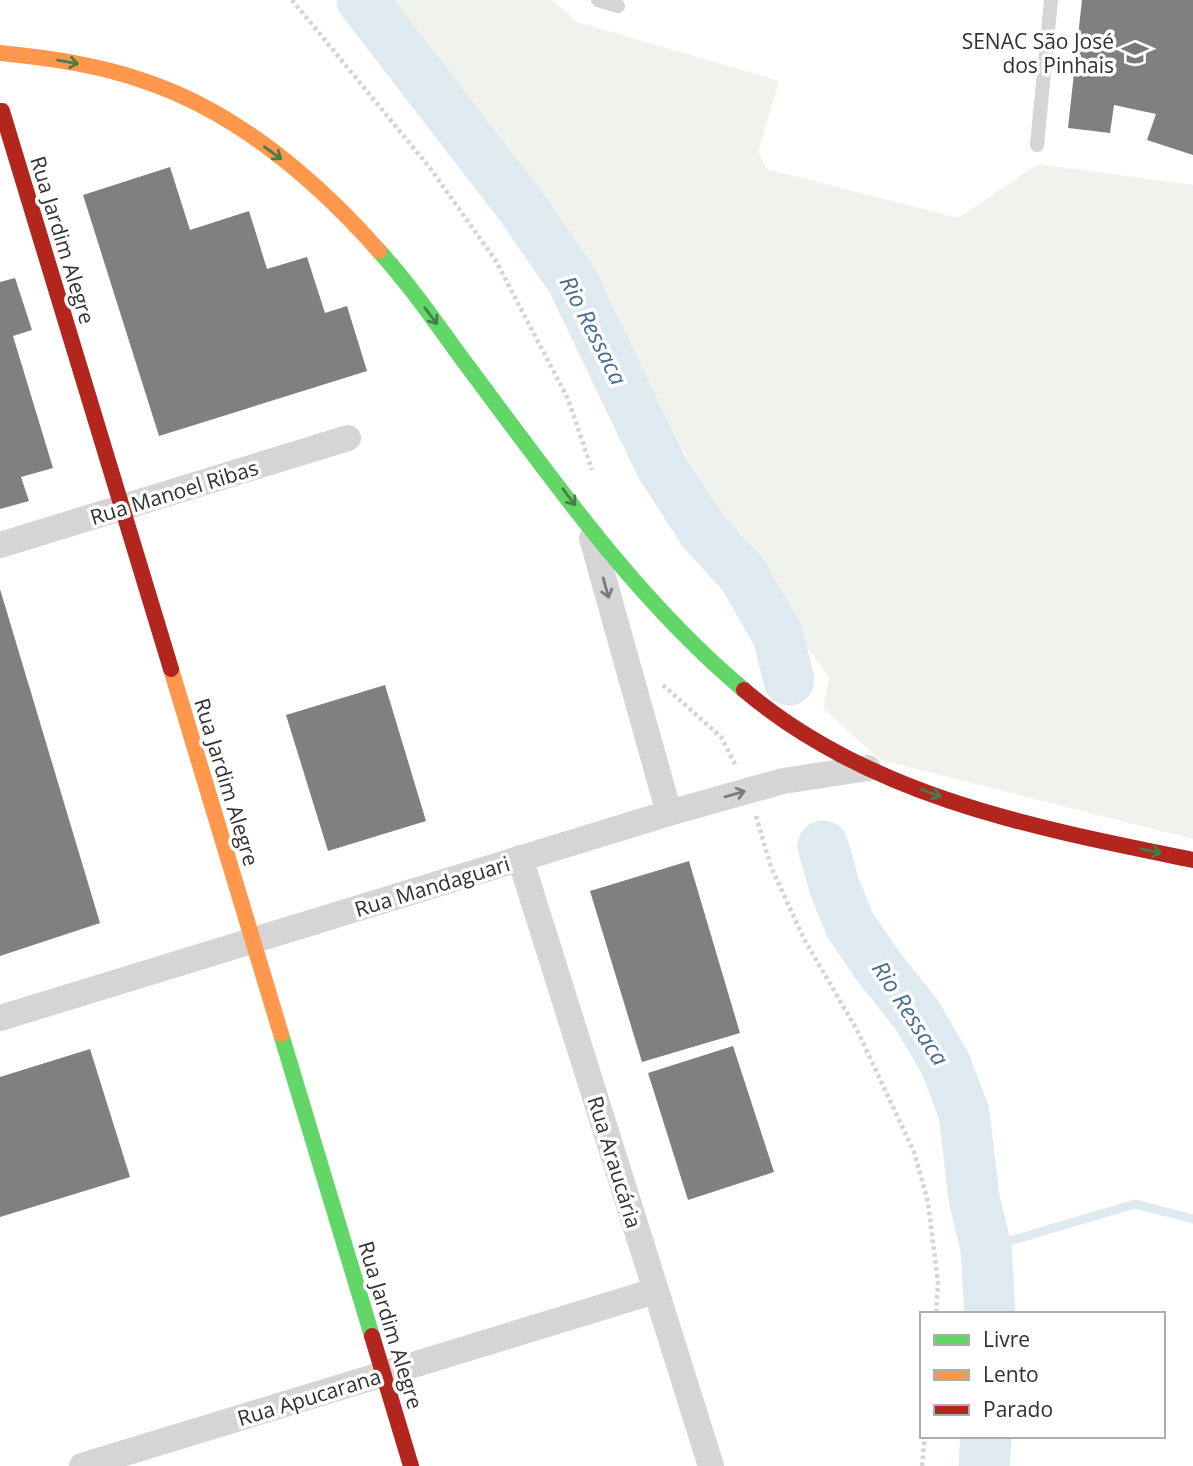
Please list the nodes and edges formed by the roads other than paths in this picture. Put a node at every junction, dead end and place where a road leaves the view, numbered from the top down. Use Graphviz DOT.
graph roads {
  1 [pos="597,0"];
  2 [pos="1051,0"];
  3 [pos="618,6"];
  4 [pos="0,53"];
  5 [pos="1,111"];
  6 [pos="1037,145"];
  7 [pos="348,438"];
  8 [pos="122,508"];
  9 [pos="588,522"];
  10 [pos="0,545"];
  11 [pos="868,768"];
  12 [pos="669,813"];
  13 [pos="520,859"];
  14 [pos="1193,860"];
  15 [pos="253,941"];
  16 [pos="0,1018"];
  17 [pos="655,1291"];
  18 [pos="384,1374"];
  19 [pos="82,1466"];
  20 [pos="411,1466"];
  21 [pos="710,1466"];
  1 -- 3 [label="lane"];
  2 -- 6 [label="lane"];
  4 -- 9 [label="main road, one-way"];
  5 -- 8 [label="main road, Rua Jardim Alegre"];
  7 -- 8 [label="street, Rua Manoel Ribas"];
  8 -- 10 [label="street, Rua Manoel Ribas"];
  8 -- 15 [label="main road, Rua Jardim Alegre"];
  9 -- 11 [label="main road"];
  9 -- 12 [label="street, one-way"];
  12 -- 11 [label="street, Rua Mandaguari, one-way"];
  11 -- 14 [label="main road, one-way"];
  12 -- 13 [label="street, Rua Mandaguari"];
  13 -- 15 [label="street, Rua Mandaguari"];
  13 -- 17 [label="street, Rua Araucária"];
  15 -- 16 [label="street, Rua Mandaguari"];
  15 -- 18 [label="main road, Rua Jardim Alegre"];
  17 -- 18 [label="street, Rua Apucarana"];
  17 -- 21 [label="street, Rua Araucária"];
  18 -- 19 [label="street, Rua Apucarana"];
  18 -- 20 [label="main road, Rua Jardim Alegre"];
}
